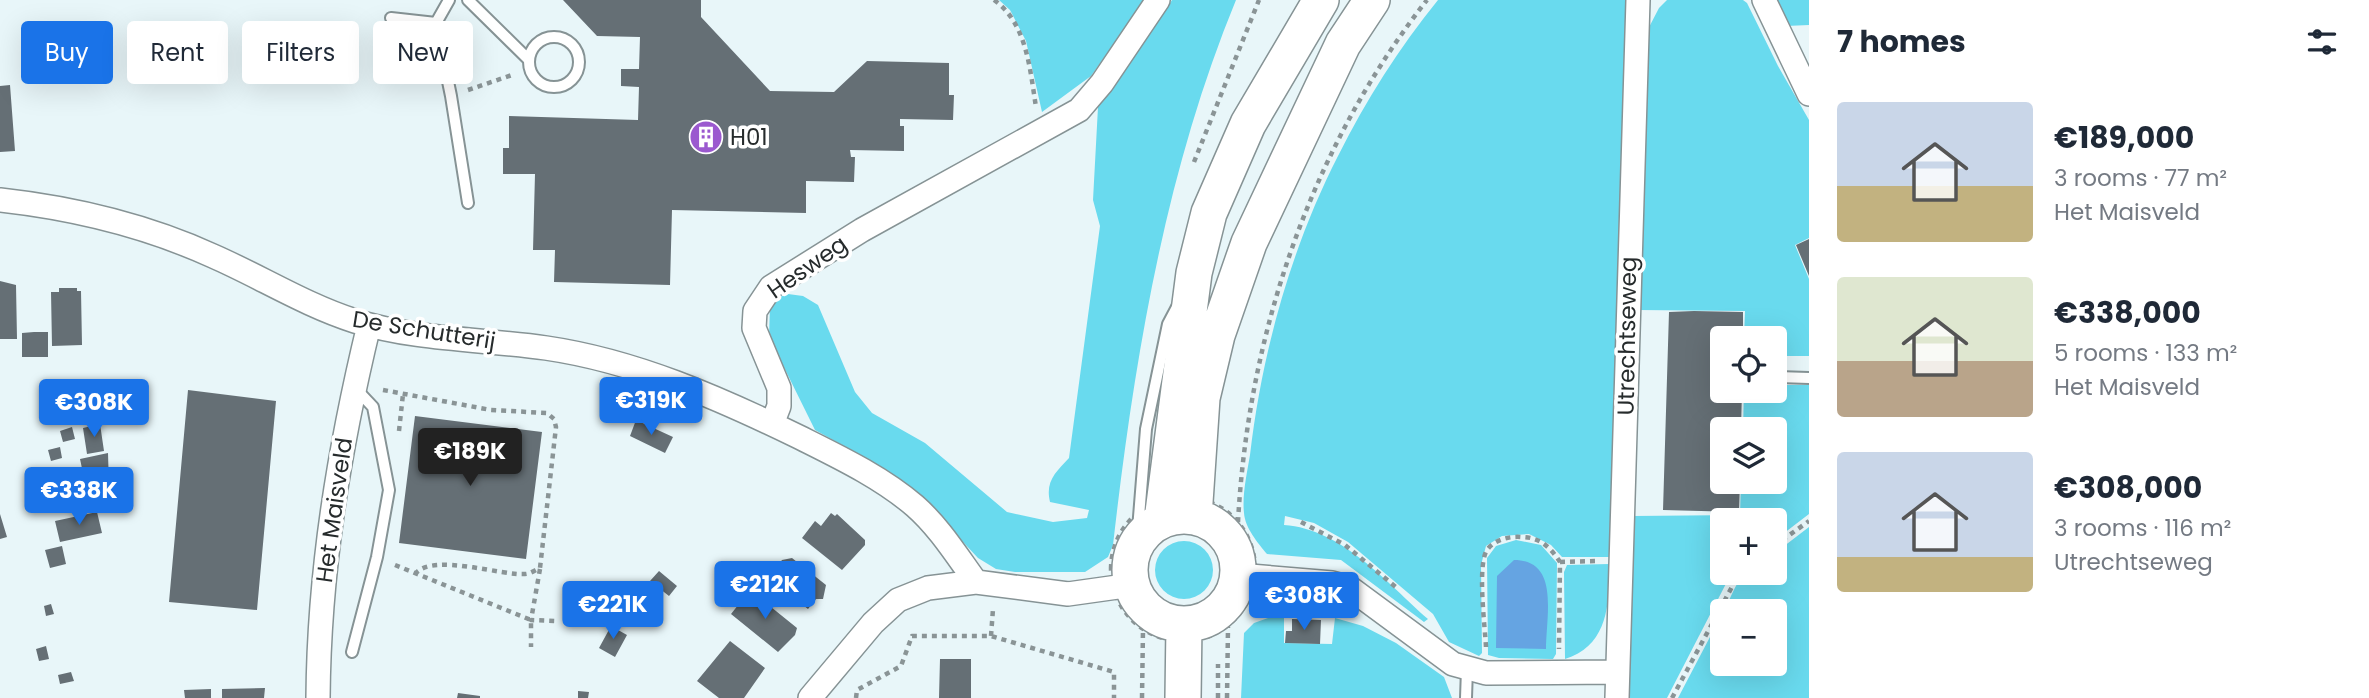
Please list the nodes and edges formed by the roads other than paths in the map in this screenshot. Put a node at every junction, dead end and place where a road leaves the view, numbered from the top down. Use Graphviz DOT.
graph roads {
  1 [pos="449,0"];
  2 [pos="468,0"];
  3 [pos="1158,0"];
  4 [pos="1321,0"];
  5 [pos="1372,0"];
  6 [pos="1638,0"];
  7 [pos="1764,0"];
  8 [pos="391,18"];
  9 [pos="418,21"];
  10 [pos="437,21"];
  11 [pos="529,64"];
  12 [pos="449,84"];
  13 [pos="1809,94"];
  14 [pos="0,200"];
  15 [pos="468,203"];
  16 [pos="369,326"];
  17 [pos="1787,377"];
  18 [pos="1809,378"];
  19 [pos="354,386"];
  20 [pos="772,424"];
  21 [pos="1165,515"];
  22 [pos="1246,576"];
  23 [pos="976,582"];
  24 [pos="1123,587"];
  25 [pos="1184,624"];
  26 [pos="352,652"];
  27 [pos="1477,671"];
  28 [pos="1618,672"];
  29 [pos="318,698"];
  30 [pos="810,698"];
  31 [pos="1183,698"];
  32 [pos="1466,698"];
  33 [pos="1616,698"];
  1 -- 10 [label="lane"];
  2 -- 11 [label="lane"];
  3 -- 20 [label="street, Hesweg"];
  4 -- 21 [label="main road"];
  5 -- 21 [label="main road"];
  6 -- 28 [label="street, Utrechtseweg"];
  7 -- 13 [label="street"];
  8 -- 9 [label="lane"];
  11 -- 11 [label="lane"];
  12 -- 15 [label="lane"];
  14 -- 16 [label="street, De Schutterij"];
  16 -- 19 [label="street, Het Maisveld"];
  16 -- 20 [label="street, De Schutterij"];
  17 -- 18 [label="lane"];
  19 -- 26 [label="lane"];
  19 -- 29 [label="street, Het Maisveld"];
  20 -- 23 [label="street"];
  21 -- 22 [label="main road"];
  21 -- 24 [label="main road"];
  22 -- 25 [label="main road"];
  22 -- 27 [label="street"];
  23 -- 24 [label="street"];
  23 -- 30 [label="street"];
  24 -- 25 [label="main road"];
  25 -- 31 [label="main road"];
  27 -- 28 [label="street"];
  27 -- 32 [label="lane"];
  28 -- 33 [label="street, Utrechtseweg"];
}
